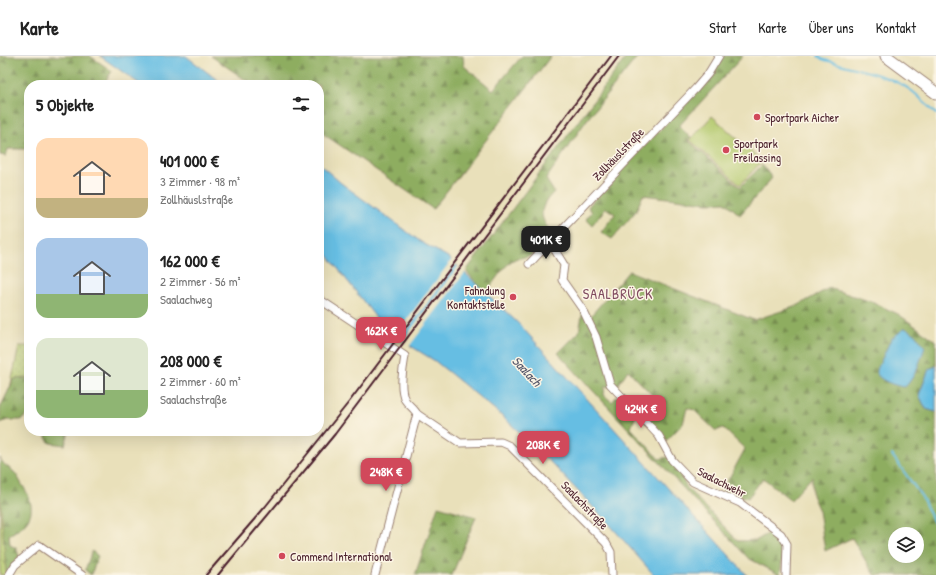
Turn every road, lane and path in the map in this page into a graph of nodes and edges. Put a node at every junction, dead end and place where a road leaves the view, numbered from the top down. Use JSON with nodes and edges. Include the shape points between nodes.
{"nodes":[{"id":1,"x":719,"y":56,"type":"edge"},
{"id":2,"x":886,"y":56,"type":"edge"},
{"id":3,"x":936,"y":93,"type":"edge"},
{"id":4,"x":550,"y":242,"type":"junction"},
{"id":5,"x":529,"y":264,"type":"dead end"},
{"id":6,"x":324,"y":302,"type":"edge"},
{"id":7,"x":417,"y":414,"type":"junction"},
{"id":8,"x":9,"y":575,"type":"edge"},
{"id":9,"x":82,"y":575,"type":"edge"},
{"id":10,"x":374,"y":575,"type":"edge"},
{"id":11,"x":612,"y":575,"type":"edge"},
{"id":12,"x":786,"y":575,"type":"edge"}],
"edges":[{"from":1,"to":4,"type":"street","name":"Zollhäuslstraße","via":[[696,88]]},
{"from":2,"to":3,"type":"main road"},
{"from":4,"to":5,"type":"street","name":"Zollhäuslstraße"},
{"from":4,"to":12,"type":"street","name":"Saalachwehr","via":[[564,265],[562,280],[596,337],[610,384],[649,424],[672,460],[692,482],[740,503],[781,534],[787,544]]},
{"from":6,"to":7,"type":"street","name":"Saalachstraße","via":[[405,356],[402,391],[406,401]]},
{"from":7,"to":10,"type":"street"},
{"from":7,"to":11,"type":"street","name":"Saalachstraße","via":[[460,443],[493,441],[510,446],[606,543],[611,552]]},
{"from":8,"to":9,"type":"street","via":[[15,565],[39,545]]}]}
